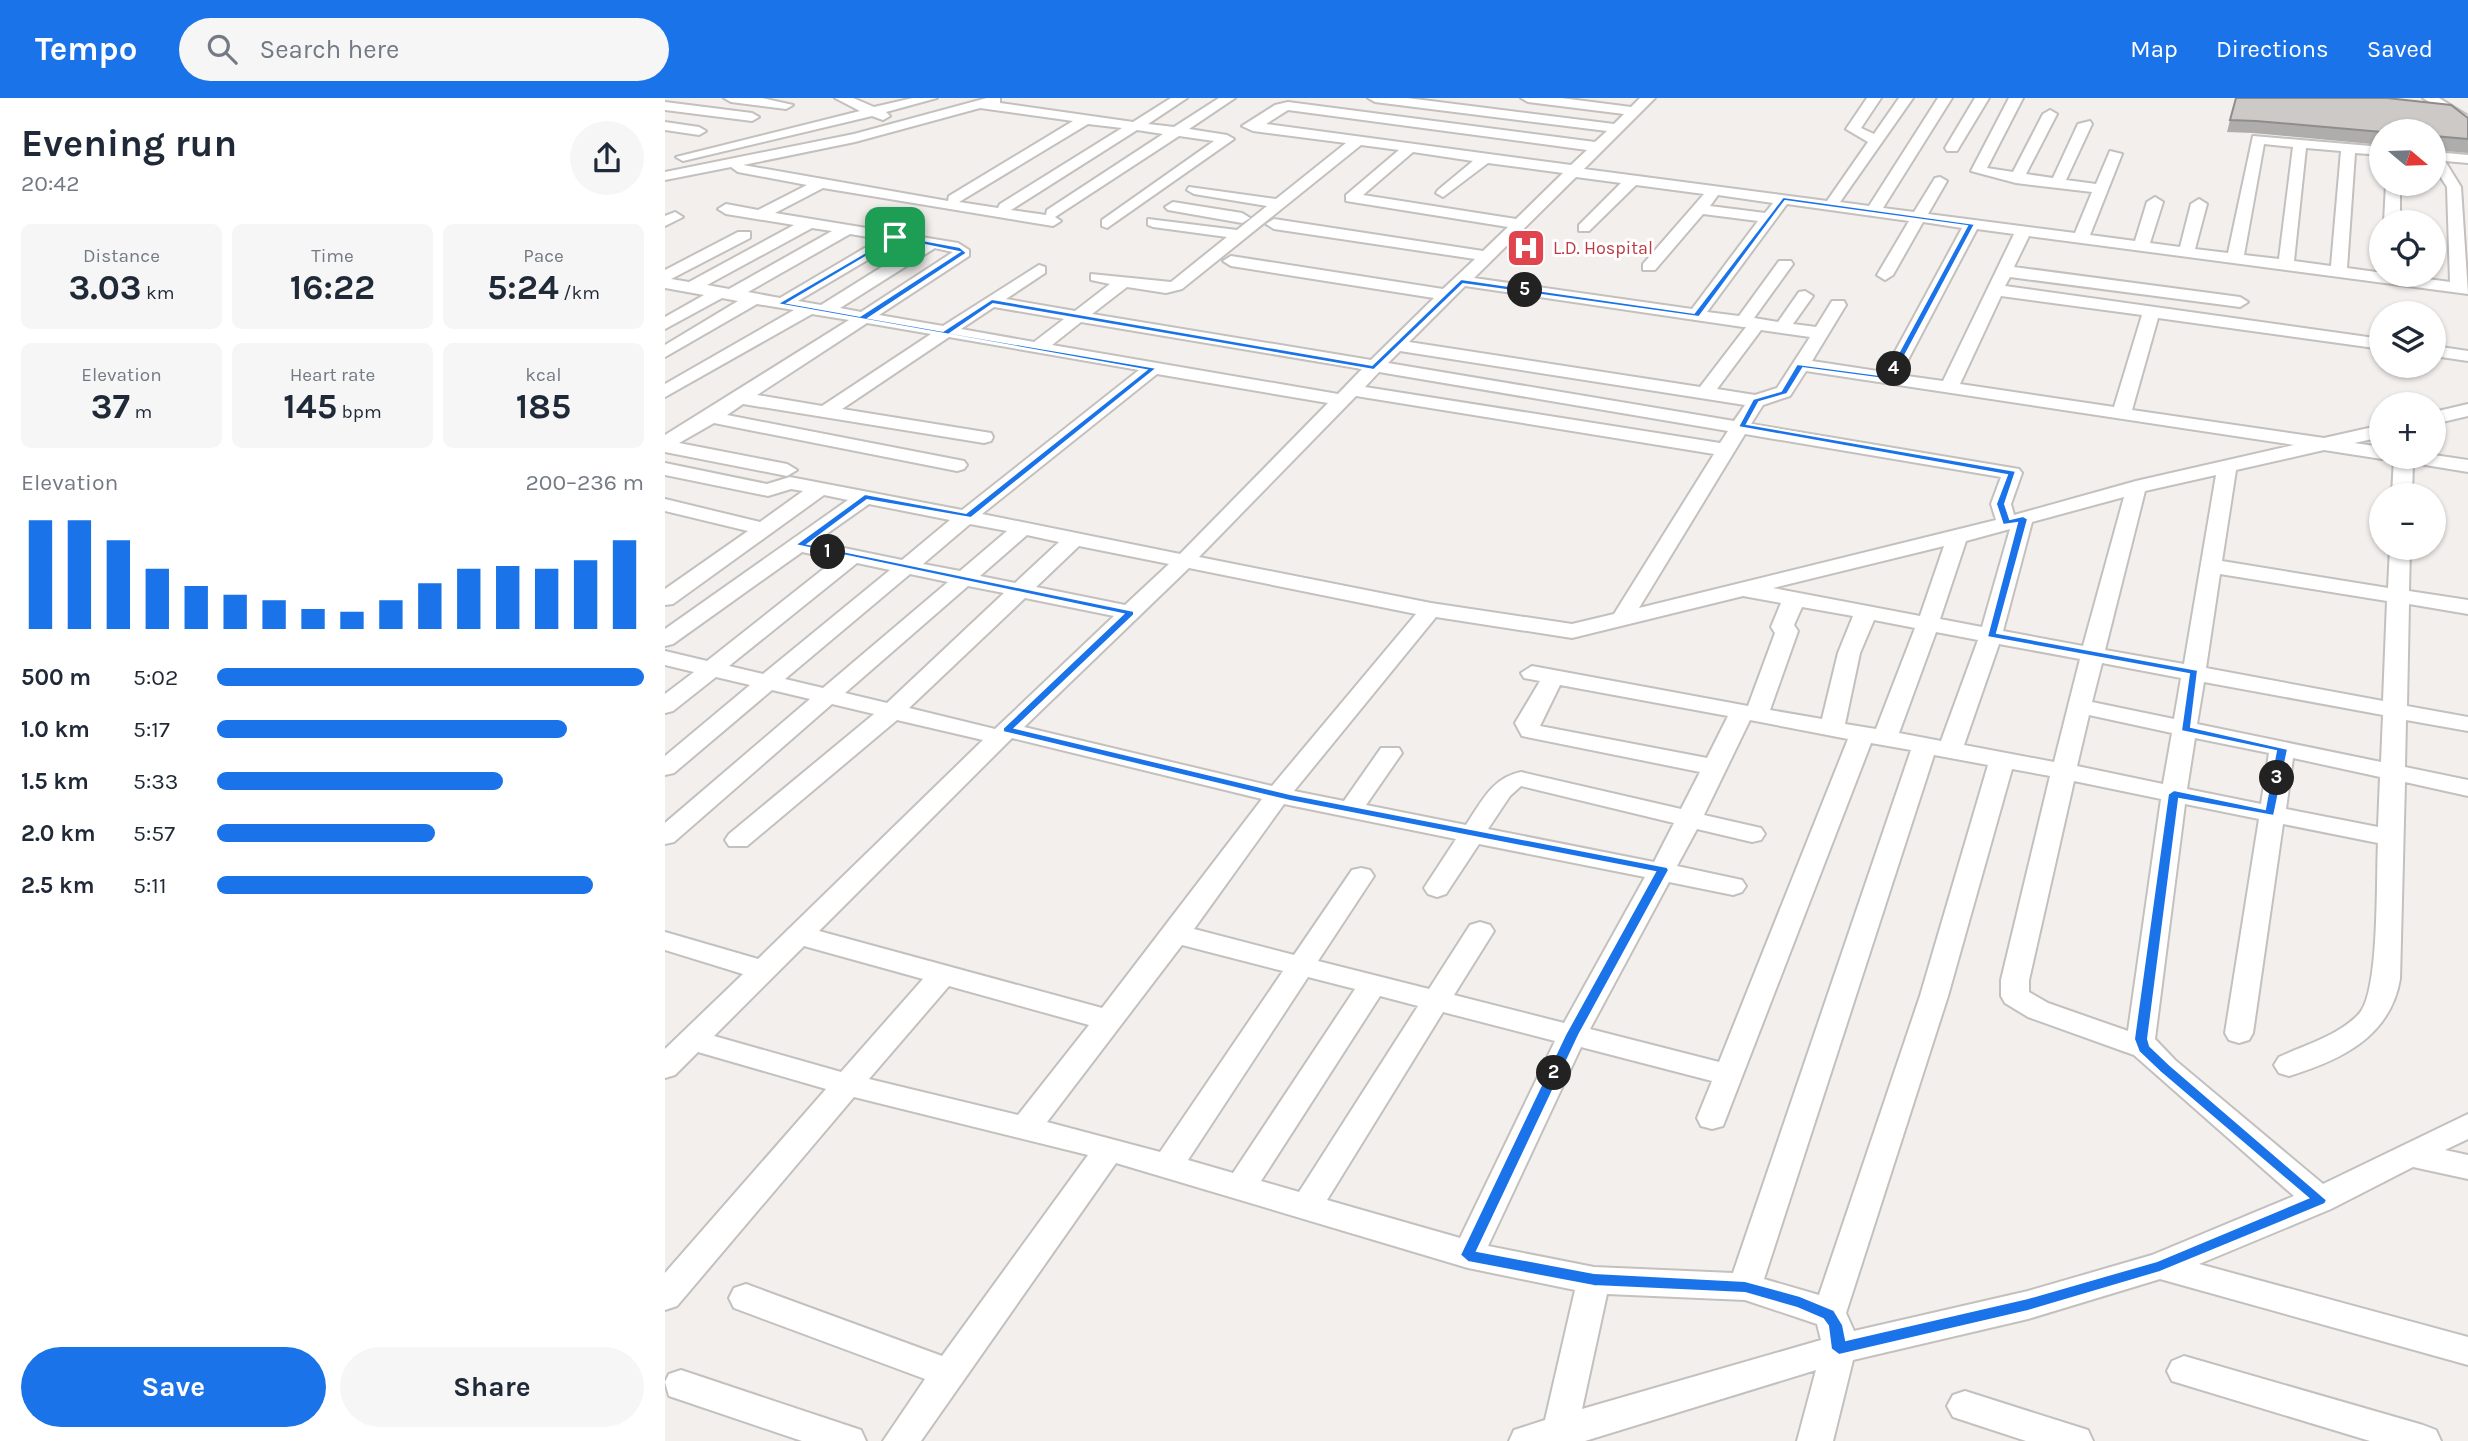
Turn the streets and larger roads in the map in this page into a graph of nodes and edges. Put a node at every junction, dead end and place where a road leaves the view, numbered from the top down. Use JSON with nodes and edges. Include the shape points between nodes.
{"nodes":[{"id":1,"x":731,"y":98,"type":"edge"},
{"id":2,"x":842,"y":98,"type":"edge"},
{"id":3,"x":882,"y":98,"type":"edge"},
{"id":4,"x":930,"y":98,"type":"edge"},
{"id":5,"x":1002,"y":98,"type":"edge"},
{"id":6,"x":1180,"y":98,"type":"edge"},
{"id":7,"x":1228,"y":98,"type":"edge"},
{"id":8,"x":1375,"y":98,"type":"edge"},
{"id":9,"x":1528,"y":98,"type":"edge"},
{"id":10,"x":1874,"y":98,"type":"edge"},
{"id":11,"x":1906,"y":98,"type":"edge"},
{"id":12,"x":1945,"y":98,"type":"edge"},
{"id":13,"x":1982,"y":98,"type":"edge"},
{"id":14,"x":2016,"y":98,"type":"edge"},
{"id":15,"x":2430,"y":98,"type":"edge"},
{"id":16,"x":860,"y":104,"type":"junction"},
{"id":17,"x":979,"y":104,"type":"junction"},
{"id":18,"x":1641,"y":104,"type":"edge"},
{"id":19,"x":786,"y":105,"type":"dead end"},
{"id":20,"x":665,"y":106,"type":"edge"},
{"id":21,"x":878,"y":113,"type":"junction"},
{"id":22,"x":2050,"y":114,"type":"dead end"},
{"id":23,"x":752,"y":117,"type":"dead end"},
{"id":24,"x":1086,"y":119,"type":"junction"},
{"id":25,"x":2468,"y":122,"type":"edge"},
{"id":26,"x":2085,"y":124,"type":"dead end"},
{"id":27,"x":1136,"y":125,"type":"junction"},
{"id":28,"x":665,"y":126,"type":"edge"},
{"id":29,"x":899,"y":126,"type":"junction"},
{"id":30,"x":1617,"y":128,"type":"junction"},
{"id":31,"x":699,"y":131,"type":"dead end"},
{"id":32,"x":1178,"y":131,"type":"junction"},
{"id":33,"x":1227,"y":139,"type":"junction"},
{"id":34,"x":1877,"y":140,"type":"junction"},
{"id":35,"x":1244,"y":141,"type":"dead end"},
{"id":36,"x":1358,"y":141,"type":"junction"},
{"id":37,"x":2301,"y":143,"type":"junction"},
{"id":38,"x":2349,"y":147,"type":"junction"},
{"id":39,"x":1410,"y":148,"type":"junction"},
{"id":40,"x":1952,"y":148,"type":"dead end"},
{"id":41,"x":2369,"y":149,"type":"edge"},
{"id":42,"x":1595,"y":150,"type":"junction"},
{"id":43,"x":2115,"y":154,"type":"dead end"},
{"id":44,"x":683,"y":157,"type":"junction"},
{"id":45,"x":2447,"y":157,"type":"edge"},
{"id":46,"x":1485,"y":158,"type":"junction"},
{"id":47,"x":2468,"y":159,"type":"edge"},
{"id":48,"x":727,"y":166,"type":"junction"},
{"id":49,"x":698,"y":171,"type":"junction"},
{"id":50,"x":1573,"y":171,"type":"junction"},
{"id":51,"x":665,"y":176,"type":"edge"},
{"id":52,"x":2447,"y":176,"type":"edge"},
{"id":53,"x":2016,"y":179,"type":"junction"},
{"id":54,"x":1632,"y":180,"type":"junction"},
{"id":55,"x":1940,"y":181,"type":"dead end"},
{"id":56,"x":821,"y":183,"type":"junction"},
{"id":57,"x":2057,"y":184,"type":"junction"},
{"id":58,"x":2101,"y":189,"type":"junction"},
{"id":59,"x":1194,"y":190,"type":"dead end"},
{"id":60,"x":1715,"y":190,"type":"junction"},
{"id":61,"x":1443,"y":193,"type":"dead end"},
{"id":62,"x":954,"y":199,"type":"dead end"},
{"id":63,"x":1783,"y":199,"type":"junction"},
{"id":64,"x":2155,"y":202,"type":"dead end"},
{"id":65,"x":1281,"y":204,"type":"junction"},
{"id":66,"x":2199,"y":204,"type":"dead end"},
{"id":67,"x":1831,"y":205,"type":"junction"},
{"id":68,"x":1005,"y":206,"type":"dead end"},
{"id":69,"x":726,"y":208,"type":"dead end"},
{"id":70,"x":1173,"y":208,"type":"dead end"},
{"id":71,"x":1343,"y":208,"type":"junction"},
{"id":72,"x":1699,"y":209,"type":"junction"},
{"id":73,"x":1874,"y":211,"type":"junction"},
{"id":74,"x":759,"y":215,"type":"junction"},
{"id":75,"x":1919,"y":217,"type":"junction"},
{"id":76,"x":1769,"y":218,"type":"junction"},
{"id":77,"x":811,"y":222,"type":"junction"},
{"id":78,"x":1153,"y":222,"type":"dead end"},
{"id":79,"x":1107,"y":223,"type":"dead end"},
{"id":80,"x":1267,"y":223,"type":"junction"},
{"id":81,"x":1520,"y":224,"type":"junction"},
{"id":82,"x":1972,"y":224,"type":"junction"},
{"id":83,"x":1584,"y":228,"type":"dead end"},
{"id":84,"x":849,"y":229,"type":"junction"},
{"id":85,"x":2024,"y":230,"type":"junction"},
{"id":86,"x":1319,"y":231,"type":"junction"},
{"id":87,"x":744,"y":235,"type":"dead end"},
{"id":88,"x":1242,"y":235,"type":"junction"},
{"id":89,"x":895,"y":237,"type":"junction"},
{"id":90,"x":2081,"y":238,"type":"junction"},
{"id":91,"x":932,"y":243,"type":"junction"},
{"id":92,"x":2140,"y":245,"type":"junction"},
{"id":93,"x":2186,"y":251,"type":"junction"},
{"id":94,"x":1487,"y":256,"type":"junction"},
{"id":95,"x":2235,"y":258,"type":"junction"},
{"id":96,"x":1231,"y":261,"type":"dead end"},
{"id":97,"x":1785,"y":264,"type":"dead end"},
{"id":98,"x":2286,"y":265,"type":"junction"},
{"id":99,"x":1649,"y":267,"type":"dead end"},
{"id":100,"x":1039,"y":270,"type":"dead end"},
{"id":101,"x":2005,"y":271,"type":"junction"},
{"id":102,"x":2339,"y":272,"type":"junction"},
{"id":103,"x":1885,"y":275,"type":"dead end"},
{"id":104,"x":2369,"y":275,"type":"edge"},
{"id":105,"x":665,"y":276,"type":"edge"},
{"id":106,"x":1185,"y":278,"type":"junction"},
{"id":107,"x":1123,"y":281,"type":"junction"},
{"id":108,"x":665,"y":283,"type":"edge"},
{"id":109,"x":687,"y":287,"type":"junction"},
{"id":110,"x":1454,"y":288,"type":"junction"},
{"id":111,"x":2463,"y":288,"type":"edge"},
{"id":112,"x":1996,"y":290,"type":"junction"},
{"id":113,"x":725,"y":294,"type":"junction"},
{"id":114,"x":665,"y":296,"type":"edge"},
{"id":115,"x":1805,"y":296,"type":"dead end"},
{"id":116,"x":753,"y":299,"type":"junction"},
{"id":117,"x":992,"y":302,"type":"junction"},
{"id":118,"x":2241,"y":302,"type":"dead end"},
{"id":119,"x":781,"y":304,"type":"junction"},
{"id":120,"x":1838,"y":305,"type":"dead end"},
{"id":121,"x":815,"y":310,"type":"junction"},
{"id":122,"x":2151,"y":313,"type":"junction"},
{"id":123,"x":1696,"y":316,"type":"junction"},
{"id":124,"x":1077,"y":318,"type":"junction"},
{"id":125,"x":862,"y":319,"type":"junction"},
{"id":126,"x":1750,"y":323,"type":"junction"},
{"id":127,"x":665,"y":324,"type":"edge"},
{"id":128,"x":1782,"y":328,"type":"junction"},
{"id":129,"x":1819,"y":333,"type":"junction"},
{"id":130,"x":944,"y":334,"type":"junction"},
{"id":131,"x":2369,"y":342,"type":"edge"},
{"id":132,"x":1396,"y":345,"type":"junction"},
{"id":133,"x":1036,"y":349,"type":"junction"},
{"id":134,"x":665,"y":352,"type":"edge"},
{"id":135,"x":2446,"y":353,"type":"edge"},
{"id":136,"x":2468,"y":356,"type":"edge"},
{"id":137,"x":1800,"y":366,"type":"junction"},
{"id":138,"x":1374,"y":367,"type":"junction"},
{"id":139,"x":1153,"y":368,"type":"junction"},
{"id":140,"x":1889,"y":379,"type":"junction"},
{"id":141,"x":1949,"y":387,"type":"junction"},
{"id":142,"x":665,"y":392,"type":"edge"},
{"id":143,"x":1705,"y":393,"type":"junction"},
{"id":144,"x":1346,"y":395,"type":"junction"},
{"id":145,"x":740,"y":398,"type":"junction"},
{"id":146,"x":1756,"y":401,"type":"junction"},
{"id":147,"x":2468,"y":410,"type":"edge"},
{"id":148,"x":825,"y":411,"type":"junction"},
{"id":149,"x":2121,"y":414,"type":"junction"},
{"id":150,"x":2446,"y":415,"type":"edge"},
{"id":151,"x":711,"y":417,"type":"junction"},
{"id":152,"x":1741,"y":426,"type":"junction"},
{"id":153,"x":2369,"y":434,"type":"edge"},
{"id":154,"x":984,"y":437,"type":"dead end"},
{"id":155,"x":665,"y":444,"type":"edge"},
{"id":156,"x":2320,"y":446,"type":"junction"},
{"id":157,"x":1726,"y":450,"type":"junction"},
{"id":158,"x":2369,"y":452,"type":"edge"},
{"id":159,"x":2446,"y":463,"type":"edge"},
{"id":160,"x":957,"y":465,"type":"dead end"},
{"id":161,"x":2227,"y":466,"type":"junction"},
{"id":162,"x":2468,"y":466,"type":"edge"},
{"id":163,"x":665,"y":469,"type":"edge"},
{"id":164,"x":787,"y":470,"type":"dead end"},
{"id":165,"x":2136,"y":487,"type":"junction"},
{"id":166,"x":820,"y":488,"type":"junction"},
{"id":167,"x":865,"y":497,"type":"junction"},
{"id":168,"x":665,"y":505,"type":"edge"},
{"id":169,"x":968,"y":516,"type":"junction"},
{"id":170,"x":2015,"y":521,"type":"junction"},
{"id":171,"x":1024,"y":527,"type":"junction"},
{"id":172,"x":764,"y":529,"type":"junction"},
{"id":173,"x":1076,"y":537,"type":"junction"},
{"id":174,"x":1957,"y":537,"type":"junction"},
{"id":175,"x":800,"y":545,"type":"junction"},
{"id":176,"x":851,"y":557,"type":"junction"},
{"id":177,"x":1185,"y":560,"type":"junction"},
{"id":178,"x":2400,"y":560,"type":"edge"},
{"id":179,"x":2211,"y":566,"type":"junction"},
{"id":180,"x":905,"y":569,"type":"junction"},
{"id":181,"x":964,"y":581,"type":"junction"},
{"id":182,"x":1736,"y":589,"type":"junction"},
{"id":183,"x":1017,"y":591,"type":"junction"},
{"id":184,"x":2399,"y":596,"type":"junction"},
{"id":185,"x":665,"y":599,"type":"edge"},
{"id":186,"x":1794,"y":599,"type":"junction"},
{"id":187,"x":2468,"y":607,"type":"edge"},
{"id":188,"x":1431,"y":610,"type":"junction"},
{"id":189,"x":1866,"y":612,"type":"junction"},
{"id":190,"x":1131,"y":613,"type":"junction"},
{"id":191,"x":1623,"y":617,"type":"junction"},
{"id":192,"x":1928,"y":624,"type":"junction"},
{"id":193,"x":1991,"y":635,"type":"junction"},
{"id":194,"x":665,"y":639,"type":"edge"},
{"id":195,"x":2092,"y":654,"type":"junction"},
{"id":196,"x":665,"y":658,"type":"edge"},
{"id":197,"x":715,"y":668,"type":"junction"},
{"id":198,"x":2195,"y":672,"type":"junction"},
{"id":199,"x":772,"y":681,"type":"junction"},
{"id":200,"x":830,"y":695,"type":"junction"},
{"id":201,"x":665,"y":706,"type":"edge"},
{"id":202,"x":2079,"y":706,"type":"junction"},
{"id":203,"x":894,"y":710,"type":"junction"},
{"id":204,"x":2396,"y":710,"type":"junction"},
{"id":205,"x":1749,"y":713,"type":"junction"},
{"id":206,"x":2468,"y":724,"type":"edge"},
{"id":207,"x":1832,"y":729,"type":"junction"},
{"id":208,"x":2185,"y":729,"type":"junction"},
{"id":209,"x":1003,"y":734,"type":"junction"},
{"id":210,"x":1874,"y":736,"type":"junction"},
{"id":211,"x":1938,"y":748,"type":"junction"},
{"id":212,"x":2282,"y":749,"type":"junction"},
{"id":213,"x":1390,"y":753,"type":"dead end"},
{"id":214,"x":2002,"y":760,"type":"junction"},
{"id":215,"x":1713,"y":767,"type":"junction"},
{"id":216,"x":665,"y":768,"type":"edge"},
{"id":217,"x":2063,"y":771,"type":"junction"},
{"id":218,"x":2393,"y":772,"type":"junction"},
{"id":219,"x":2468,"y":788,"type":"edge"},
{"id":220,"x":2174,"y":794,"type":"junction"},
{"id":221,"x":1279,"y":795,"type":"junction"},
{"id":222,"x":1350,"y":810,"type":"junction"},
{"id":223,"x":2270,"y":814,"type":"junction"},
{"id":224,"x":1690,"y":817,"type":"junction"},
{"id":225,"x":1472,"y":834,"type":"junction"},
{"id":226,"x":1752,"y":834,"type":"dead end"},
{"id":227,"x":665,"y":836,"type":"edge"},
{"id":228,"x":2391,"y":838,"type":"junction"},
{"id":229,"x":738,"y":840,"type":"dead end"},
{"id":230,"x":1663,"y":870,"type":"junction"},
{"id":231,"x":1361,"y":876,"type":"dead end"},
{"id":232,"x":1733,"y":886,"type":"dead end"},
{"id":233,"x":1437,"y":888,"type":"dead end"},
{"id":234,"x":1480,"y":931,"type":"dead end"},
{"id":235,"x":1176,"y":934,"type":"junction"},
{"id":236,"x":799,"y":935,"type":"junction"},
{"id":237,"x":670,"y":949,"type":"edge"},
{"id":238,"x":1303,"y":968,"type":"junction"},
{"id":239,"x":763,"y":970,"type":"junction"},
{"id":240,"x":943,"y":974,"type":"junction"},
{"id":241,"x":1372,"y":985,"type":"junction"},
{"id":242,"x":1437,"y":1001,"type":"junction"},
{"id":243,"x":1108,"y":1020,"type":"junction"},
{"id":244,"x":2239,"y":1033,"type":"dead end"},
{"id":245,"x":1572,"y":1035,"type":"junction"},
{"id":246,"x":692,"y":1040,"type":"junction"},
{"id":247,"x":2144,"y":1048,"type":"junction"},
{"id":248,"x":2289,"y":1065,"type":"dead end"},
{"id":249,"x":665,"y":1067,"type":"edge"},
{"id":250,"x":1729,"y":1075,"type":"junction"},
{"id":251,"x":850,"y":1085,"type":"junction"},
{"id":252,"x":1712,"y":1118,"type":"dead end"},
{"id":253,"x":2468,"y":1125,"type":"edge"},
{"id":254,"x":1025,"y":1128,"type":"junction"},
{"id":255,"x":1109,"y":1149,"type":"junction"},
{"id":256,"x":2413,"y":1155,"type":"junction"},
{"id":257,"x":1167,"y":1166,"type":"junction"},
{"id":258,"x":2468,"y":1167,"type":"edge"},
{"id":259,"x":1240,"y":1188,"type":"junction"},
{"id":260,"x":2320,"y":1200,"type":"junction"},
{"id":261,"x":1306,"y":1208,"type":"junction"},
{"id":262,"x":1468,"y":1255,"type":"junction"},
{"id":263,"x":2160,"y":1266,"type":"junction"},
{"id":264,"x":1594,"y":1280,"type":"junction"},
{"id":265,"x":1745,"y":1287,"type":"junction"},
{"id":266,"x":665,"y":1296,"type":"edge"},
{"id":267,"x":746,"y":1298,"type":"dead end"},
{"id":268,"x":1829,"y":1314,"type":"junction"},
{"id":269,"x":1839,"y":1349,"type":"junction"},
{"id":270,"x":2468,"y":1351,"type":"edge"},
{"id":271,"x":2184,"y":1371,"type":"dead end"},
{"id":272,"x":949,"y":1373,"type":"junction"},
{"id":273,"x":681,"y":1385,"type":"dead end"},
{"id":274,"x":1965,"y":1406,"type":"dead end"},
{"id":275,"x":1566,"y":1436,"type":"edge"},
{"id":276,"x":848,"y":1441,"type":"edge"},
{"id":277,"x":901,"y":1441,"type":"edge"},
{"id":278,"x":1527,"y":1441,"type":"edge"},
{"id":279,"x":1815,"y":1441,"type":"edge"},
{"id":280,"x":2075,"y":1441,"type":"edge"},
{"id":281,"x":2423,"y":1441,"type":"edge"}],
"edges":[{"from":1,"to":19,"type":"street"},
{"from":2,"to":16,"type":"street"},
{"from":3,"to":16,"type":"street"},
{"from":4,"to":21,"type":"street"},
{"from":5,"to":17,"type":"street"},
{"from":6,"to":27,"type":"street"},
{"from":7,"to":32,"type":"street"},
{"from":8,"to":30,"type":"street"},
{"from":9,"to":18,"type":"street"},
{"from":10,"to":34,"type":"street","via":[[1853,129]]},
{"from":11,"to":34,"type":"street"},
{"from":12,"to":73,"type":"street"},
{"from":13,"to":40,"type":"street"},
{"from":14,"to":53,"type":"street","via":[[1978,169]]},
{"from":15,"to":25,"type":"street"},
{"from":16,"to":21,"type":"street"},
{"from":16,"to":44,"type":"street","via":[[671,149]]},
{"from":17,"to":24,"type":"street"},
{"from":17,"to":29,"type":"street"},
{"from":18,"to":30,"type":"street"},
{"from":20,"to":23,"type":"street"},
{"from":21,"to":29,"type":"street"},
{"from":21,"to":44,"type":"street"},
{"from":22,"to":53,"type":"street"},
{"from":24,"to":27,"type":"street"},
{"from":24,"to":62,"type":"street"},
{"from":26,"to":57,"type":"street"},
{"from":27,"to":32,"type":"street"},
{"from":27,"to":68,"type":"street"},
{"from":28,"to":31,"type":"street"},
{"from":29,"to":48,"type":"street"},
{"from":30,"to":42,"type":"street"},
{"from":32,"to":33,"type":"street"},
{"from":32,"to":56,"type":"street","via":[[1052,217]]},
{"from":33,"to":35,"type":"street"},
{"from":33,"to":79,"type":"street"},
{"from":34,"to":67,"type":"street"},
{"from":36,"to":39,"type":"street"},
{"from":36,"to":42,"type":"street","via":[[1251,127],[1276,111]]},
{"from":36,"to":65,"type":"street"},
{"from":37,"to":38,"type":"street"},
{"from":37,"to":95,"type":"street","via":[[2256,141]]},
{"from":37,"to":98,"type":"street"},
{"from":38,"to":41,"type":"street"},
{"from":38,"to":102,"type":"street"},
{"from":39,"to":46,"type":"street"},
{"from":39,"to":71,"type":"street","via":[[1353,194]]},
{"from":42,"to":50,"type":"street"},
{"from":43,"to":58,"type":"street"},
{"from":44,"to":49,"type":"street"},
{"from":45,"to":47,"type":"street"},
{"from":46,"to":50,"type":"street"},
{"from":46,"to":61,"type":"street"},
{"from":48,"to":49,"type":"street"},
{"from":48,"to":56,"type":"street"},
{"from":49,"to":51,"type":"street"},
{"from":50,"to":54,"type":"street"},
{"from":50,"to":81,"type":"street"},
{"from":52,"to":111,"type":"street","via":[[2454,187]]},
{"from":53,"to":57,"type":"street"},
{"from":54,"to":60,"type":"street"},
{"from":54,"to":83,"type":"street"},
{"from":55,"to":75,"type":"street"},
{"from":56,"to":74,"type":"street"},
{"from":57,"to":58,"type":"street"},
{"from":58,"to":90,"type":"street"},
{"from":59,"to":65,"type":"street"},
{"from":60,"to":63,"type":"street"},
{"from":60,"to":72,"type":"street"},
{"from":63,"to":67,"type":"street"},
{"from":63,"to":76,"type":"street"},
{"from":64,"to":92,"type":"street"},
{"from":65,"to":80,"type":"street"},
{"from":66,"to":93,"type":"street"},
{"from":67,"to":73,"type":"street"},
{"from":69,"to":74,"type":"street"},
{"from":70,"to":80,"type":"street"},
{"from":71,"to":81,"type":"street"},
{"from":71,"to":86,"type":"street","via":[[1318,227]]},
{"from":72,"to":76,"type":"street"},
{"from":72,"to":99,"type":"street"},
{"from":73,"to":75,"type":"street"},
{"from":74,"to":77,"type":"street"},
{"from":75,"to":82,"type":"street"},
{"from":75,"to":103,"type":"street"},
{"from":76,"to":123,"type":"street"},
{"from":77,"to":84,"type":"street"},
{"from":77,"to":109,"type":"street"},
{"from":78,"to":88,"type":"street"},
{"from":80,"to":86,"type":"street"},
{"from":80,"to":88,"type":"street"},
{"from":81,"to":94,"type":"street"},
{"from":82,"to":85,"type":"street"},
{"from":82,"to":140,"type":"street"},
{"from":84,"to":89,"type":"street"},
{"from":84,"to":113,"type":"street"},
{"from":85,"to":90,"type":"street"},
{"from":85,"to":101,"type":"street"},
{"from":86,"to":94,"type":"street"},
{"from":87,"to":105,"type":"street"},
{"from":88,"to":106,"type":"street"},
{"from":89,"to":91,"type":"street"},
{"from":89,"to":119,"type":"street"},
{"from":90,"to":92,"type":"street"},
{"from":91,"to":121,"type":"street"},
{"from":91,"to":125,"type":"street","via":[[963,253]]},
{"from":92,"to":93,"type":"street"},
{"from":93,"to":95,"type":"street"},
{"from":94,"to":110,"type":"street"},
{"from":95,"to":98,"type":"street"},
{"from":96,"to":110,"type":"street"},
{"from":97,"to":126,"type":"street"},
{"from":98,"to":102,"type":"street"},
{"from":100,"to":117,"type":"street"},
{"from":101,"to":112,"type":"street"},
{"from":101,"to":118,"type":"street"},
{"from":102,"to":104,"type":"street"},
{"from":106,"to":107,"type":"street","via":[[1169,288]]},
{"from":106,"to":107,"type":"street","via":[[1093,270]]},
{"from":107,"to":124,"type":"street"},
{"from":108,"to":109,"type":"street"},
{"from":109,"to":113,"type":"street"},
{"from":109,"to":114,"type":"street"},
{"from":110,"to":123,"type":"street"},
{"from":110,"to":132,"type":"street"},
{"from":112,"to":122,"type":"street"},
{"from":112,"to":141,"type":"street"},
{"from":113,"to":116,"type":"street"},
{"from":113,"to":127,"type":"street"},
{"from":115,"to":128,"type":"street"},
{"from":116,"to":119,"type":"street"},
{"from":116,"to":134,"type":"street"},
{"from":117,"to":124,"type":"street"},
{"from":117,"to":130,"type":"street"},
{"from":119,"to":121,"type":"street"},
{"from":120,"to":129,"type":"street"},
{"from":121,"to":125,"type":"street"},
{"from":121,"to":142,"type":"street"},
{"from":122,"to":131,"type":"street"},
{"from":122,"to":149,"type":"street"},
{"from":123,"to":126,"type":"street"},
{"from":124,"to":133,"type":"street"},
{"from":124,"to":138,"type":"street"},
{"from":125,"to":130,"type":"street"},
{"from":125,"to":145,"type":"street"},
{"from":126,"to":128,"type":"street"},
{"from":126,"to":143,"type":"street"},
{"from":128,"to":129,"type":"street"},
{"from":129,"to":137,"type":"street"},
{"from":130,"to":133,"type":"street"},
{"from":130,"to":148,"type":"street"},
{"from":132,"to":138,"type":"street"},
{"from":132,"to":143,"type":"street"},
{"from":133,"to":139,"type":"street"},
{"from":135,"to":136,"type":"street"},
{"from":137,"to":140,"type":"street"},
{"from":137,"to":146,"type":"street","via":[[1784,392]]},
{"from":138,"to":144,"type":"street"},
{"from":138,"to":152,"type":"street"},
{"from":139,"to":144,"type":"street"},
{"from":139,"to":169,"type":"street"},
{"from":140,"to":141,"type":"street"},
{"from":141,"to":149,"type":"street"},
{"from":143,"to":146,"type":"street"},
{"from":144,"to":157,"type":"street"},
{"from":144,"to":177,"type":"street"},
{"from":145,"to":148,"type":"street"},
{"from":145,"to":151,"type":"street"},
{"from":146,"to":152,"type":"street"},
{"from":147,"to":150,"type":"street"},
{"from":148,"to":154,"type":"street"},
{"from":149,"to":156,"type":"street"},
{"from":151,"to":155,"type":"street"},
{"from":151,"to":160,"type":"street"},
{"from":152,"to":157,"type":"street"},
{"from":152,"to":170,"type":"street","via":[[2012,473],[2001,504]]},
{"from":153,"to":156,"type":"street"},
{"from":155,"to":164,"type":"street"},
{"from":156,"to":158,"type":"street"},
{"from":156,"to":161,"type":"street"},
{"from":157,"to":191,"type":"street"},
{"from":159,"to":162,"type":"street"},
{"from":161,"to":165,"type":"street"},
{"from":161,"to":179,"type":"street"},
{"from":163,"to":166,"type":"street","via":[[768,490],[790,483]]},
{"from":165,"to":170,"type":"street"},
{"from":165,"to":195,"type":"street"},
{"from":166,"to":167,"type":"street"},
{"from":166,"to":172,"type":"street"},
{"from":167,"to":169,"type":"street"},
{"from":167,"to":175,"type":"street"},
{"from":168,"to":172,"type":"street"},
{"from":169,"to":171,"type":"street"},
{"from":169,"to":180,"type":"street"},
{"from":170,"to":174,"type":"street"},
{"from":170,"to":193,"type":"street"},
{"from":171,"to":173,"type":"street"},
{"from":171,"to":181,"type":"street"},
{"from":172,"to":185,"type":"street"},
{"from":173,"to":177,"type":"street"},
{"from":173,"to":183,"type":"street"},
{"from":174,"to":182,"type":"street"},
{"from":174,"to":192,"type":"street"},
{"from":175,"to":176,"type":"street"},
{"from":175,"to":194,"type":"street"},
{"from":176,"to":180,"type":"street"},
{"from":176,"to":197,"type":"street"},
{"from":177,"to":188,"type":"street"},
{"from":177,"to":190,"type":"street"},
{"from":178,"to":184,"type":"street"},
{"from":179,"to":184,"type":"street"},
{"from":179,"to":198,"type":"street"},
{"from":180,"to":181,"type":"street"},
{"from":180,"to":199,"type":"street"},
{"from":181,"to":183,"type":"street"},
{"from":181,"to":200,"type":"street"},
{"from":182,"to":186,"type":"street"},
{"from":182,"to":191,"type":"street"},
{"from":183,"to":190,"type":"street"},
{"from":183,"to":203,"type":"street"},
{"from":184,"to":187,"type":"street"},
{"from":184,"to":204,"type":"street"},
{"from":186,"to":189,"type":"street"},
{"from":186,"to":205,"type":"street","via":[[1782,627],[1787,631]]},
{"from":188,"to":191,"type":"street","via":[[1559,631]]},
{"from":188,"to":221,"type":"street"},
{"from":189,"to":192,"type":"street"},
{"from":189,"to":207,"type":"street","via":[[1849,653]]},
{"from":190,"to":209,"type":"street"},
{"from":192,"to":193,"type":"street"},
{"from":192,"to":210,"type":"street"},
{"from":193,"to":195,"type":"street"},
{"from":193,"to":211,"type":"street"},
{"from":195,"to":198,"type":"street"},
{"from":195,"to":202,"type":"street"},
{"from":196,"to":197,"type":"street"},
{"from":197,"to":199,"type":"street"},
{"from":197,"to":201,"type":"street"},
{"from":198,"to":204,"type":"street"},
{"from":198,"to":208,"type":"street"},
{"from":199,"to":200,"type":"street"},
{"from":199,"to":216,"type":"street"},
{"from":200,"to":203,"type":"street"},
{"from":200,"to":227,"type":"street"},
{"from":202,"to":208,"type":"street"},
{"from":202,"to":217,"type":"street"},
{"from":203,"to":209,"type":"street"},
{"from":203,"to":229,"type":"street"},
{"from":204,"to":206,"type":"street"},
{"from":204,"to":218,"type":"street"},
{"from":205,"to":207,"type":"street"},
{"from":205,"to":215,"type":"street"},
{"from":205,"to":215,"type":"street","via":[[1542,675],[1527,723],[1530,731]]},
{"from":207,"to":210,"type":"street"},
{"from":208,"to":212,"type":"street"},
{"from":208,"to":220,"type":"street"},
{"from":209,"to":221,"type":"street"},
{"from":209,"to":236,"type":"street"},
{"from":210,"to":211,"type":"street"},
{"from":210,"to":250,"type":"street"},
{"from":211,"to":214,"type":"street"},
{"from":211,"to":265,"type":"street"},
{"from":212,"to":218,"type":"street"},
{"from":212,"to":223,"type":"street"},
{"from":213,"to":222,"type":"street"},
{"from":214,"to":217,"type":"street"},
{"from":214,"to":268,"type":"street","via":[[1934,996]]},
{"from":215,"to":224,"type":"street"},
{"from":217,"to":220,"type":"street"},
{"from":217,"to":247,"type":"street","via":[[2015,996],[2038,1010]]},
{"from":218,"to":219,"type":"street"},
{"from":218,"to":228,"type":"street"},
{"from":220,"to":223,"type":"street"},
{"from":220,"to":247,"type":"street","via":[[2141,1031]]},
{"from":221,"to":222,"type":"street"},
{"from":221,"to":235,"type":"street"},
{"from":222,"to":225,"type":"street"},
{"from":223,"to":228,"type":"street"},
{"from":223,"to":244,"type":"street"},
{"from":224,"to":225,"type":"street","via":[[1521,779],[1501,791]]},
{"from":224,"to":226,"type":"street"},
{"from":224,"to":230,"type":"street"},
{"from":225,"to":230,"type":"street"},
{"from":225,"to":233,"type":"street"},
{"from":228,"to":248,"type":"street","via":[[2386,979],[2381,1001],[2375,1014],[2356,1031]]},
{"from":230,"to":232,"type":"street"},
{"from":230,"to":245,"type":"street"},
{"from":231,"to":238,"type":"street"},
{"from":234,"to":242,"type":"street"},
{"from":235,"to":238,"type":"street"},
{"from":235,"to":243,"type":"street"},
{"from":236,"to":239,"type":"street"},
{"from":236,"to":240,"type":"street"},
{"from":237,"to":239,"type":"street"},
{"from":238,"to":241,"type":"street"},
{"from":238,"to":257,"type":"street"},
{"from":239,"to":246,"type":"street"},
{"from":240,"to":243,"type":"street"},
{"from":240,"to":251,"type":"street"},
{"from":241,"to":242,"type":"street"},
{"from":241,"to":259,"type":"street"},
{"from":242,"to":245,"type":"street"},
{"from":242,"to":261,"type":"street"},
{"from":243,"to":254,"type":"street"},
{"from":245,"to":250,"type":"street"},
{"from":245,"to":262,"type":"street"},
{"from":246,"to":249,"type":"street"},
{"from":246,"to":251,"type":"street"},
{"from":247,"to":260,"type":"street"},
{"from":250,"to":252,"type":"street"},
{"from":251,"to":254,"type":"street"},
{"from":251,"to":266,"type":"street"},
{"from":253,"to":256,"type":"street"},
{"from":254,"to":255,"type":"street"},
{"from":255,"to":257,"type":"street"},
{"from":255,"to":272,"type":"street"},
{"from":256,"to":258,"type":"street"},
{"from":256,"to":260,"type":"street"},
{"from":257,"to":259,"type":"street"},
{"from":259,"to":261,"type":"street"},
{"from":260,"to":263,"type":"street"},
{"from":261,"to":262,"type":"street"},
{"from":262,"to":264,"type":"street"},
{"from":263,"to":269,"type":"street","via":[[2028,1305]]},
{"from":263,"to":270,"type":"street"},
{"from":264,"to":265,"type":"street"},
{"from":264,"to":275,"type":"street"},
{"from":265,"to":268,"type":"street"},
{"from":267,"to":272,"type":"street"},
{"from":268,"to":269,"type":"street","via":[[1836,1325]]},
{"from":269,"to":275,"type":"street"},
{"from":269,"to":279,"type":"street"},
{"from":271,"to":281,"type":"street"},
{"from":272,"to":277,"type":"street"},
{"from":273,"to":276,"type":"street"},
{"from":274,"to":280,"type":"street"},
{"from":275,"to":278,"type":"street"}]}
